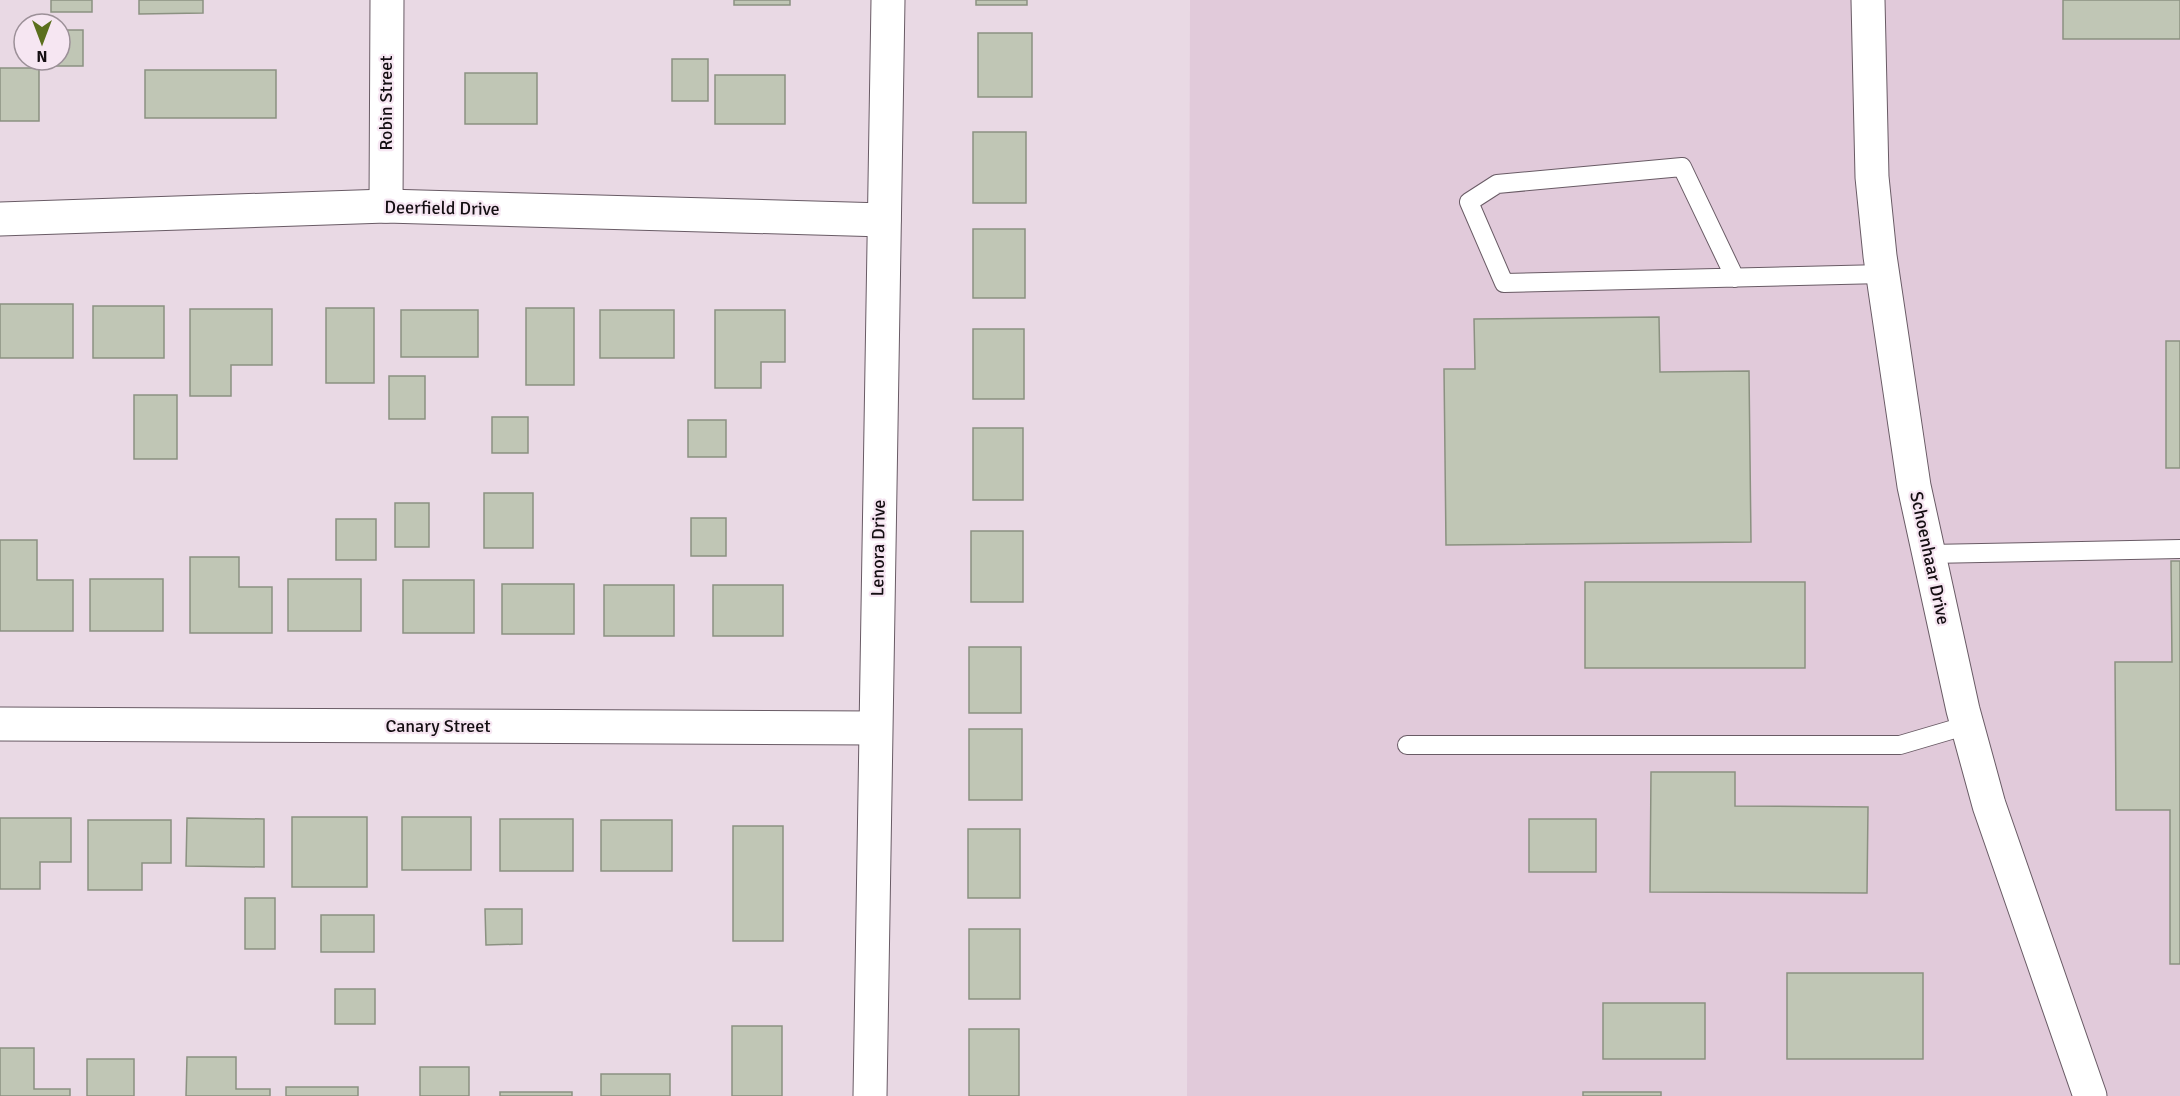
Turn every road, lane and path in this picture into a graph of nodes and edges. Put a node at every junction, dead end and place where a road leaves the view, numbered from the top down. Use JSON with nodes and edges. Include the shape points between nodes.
{"nodes":[{"id":1,"x":387,"y":0,"type":"edge"},
{"id":2,"x":888,"y":0,"type":"edge"},
{"id":3,"x":1868,"y":0,"type":"edge"},
{"id":4,"x":386,"y":206,"type":"junction"},
{"id":5,"x":0,"y":219,"type":"edge"},
{"id":6,"x":884,"y":220,"type":"junction"},
{"id":7,"x":1883,"y":274,"type":"junction"},
{"id":8,"x":1736,"y":278,"type":"junction"},
{"id":9,"x":2180,"y":549,"type":"edge"},
{"id":10,"x":1929,"y":554,"type":"junction"},
{"id":11,"x":0,"y":723,"type":"edge"},
{"id":12,"x":1968,"y":725,"type":"junction"},
{"id":13,"x":875,"y":728,"type":"junction"},
{"id":14,"x":1407,"y":745,"type":"dead end"},
{"id":15,"x":870,"y":1096,"type":"edge"},
{"id":16,"x":2090,"y":1096,"type":"edge"}],
"edges":[{"from":1,"to":4,"type":"street","name":"Robin Street"},
{"from":2,"to":6,"type":"street","name":"Lenora Drive"},
{"from":3,"to":7,"type":"street","name":"Schoenhaar Drive","via":[[1872,177]]},
{"from":4,"to":5,"type":"street","name":"Deerfield Drive"},
{"from":4,"to":6,"type":"street","name":"Deerfield Drive"},
{"from":6,"to":13,"type":"street","name":"Lenora Drive"},
{"from":7,"to":8,"type":"lane"},
{"from":7,"to":10,"type":"street","name":"Schoenhaar Drive","via":[[1914,486]]},
{"from":8,"to":8,"type":"lane","via":[[1504,283],[1469,202],[1497,184],[1682,167]]},
{"from":9,"to":10,"type":"lane"},
{"from":10,"to":12,"type":"street","name":"Schoenhaar Drive"},
{"from":11,"to":13,"type":"street","name":"Canary Street"},
{"from":12,"to":14,"type":"lane","via":[[1900,745]]},
{"from":12,"to":16,"type":"street","name":"Schoenhaar Drive","via":[[1989,806]]},
{"from":13,"to":15,"type":"street","name":"Lenora Drive"}]}
